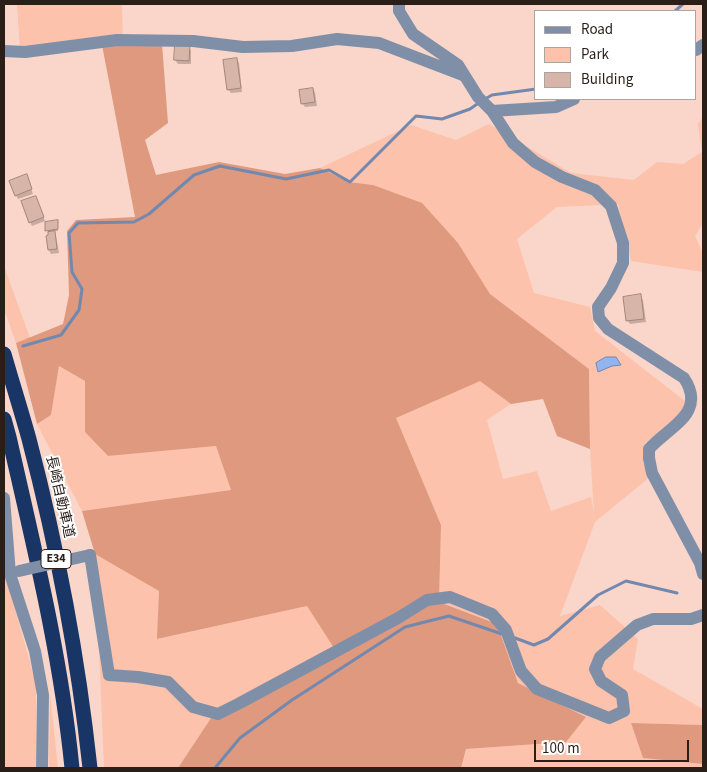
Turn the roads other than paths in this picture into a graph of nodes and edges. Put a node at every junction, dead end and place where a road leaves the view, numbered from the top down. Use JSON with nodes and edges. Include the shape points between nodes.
{"nodes":[{"id":1,"x":399,"y":4,"type":"edge"},
{"id":2,"x":4,"y":51,"type":"edge"},
{"id":3,"x":465,"y":76,"type":"junction"},
{"id":4,"x":571,"y":100,"type":"edge"},
{"id":5,"x":489,"y":109,"type":"junction"},
{"id":6,"x":4,"y":354,"type":"edge"},
{"id":7,"x":4,"y":419,"type":"edge"},
{"id":8,"x":4,"y":498,"type":"edge"},
{"id":9,"x":15,"y":572,"type":"junction"},
{"id":10,"x":703,"y":574,"type":"edge"},
{"id":11,"x":703,"y":615,"type":"edge"},
{"id":12,"x":42,"y":768,"type":"edge"},
{"id":13,"x":72,"y":768,"type":"edge"},
{"id":14,"x":90,"y":768,"type":"edge"}],
"edges":[{"from":1,"to":3,"type":"street","via":[[413,34],[458,65]]},
{"from":2,"to":3,"type":"street","via":[[25,52],[117,40],[193,41],[243,47],[292,46],[337,39],[379,43]]},
{"from":3,"to":5,"type":"street"},
{"from":4,"to":5,"type":"street","via":[[556,106]]},
{"from":5,"to":10,"type":"street","via":[[513,143],[535,162],[595,190],[611,206],[622,243],[623,263],[598,307],[599,318],[608,329],[684,378],[691,388],[693,401],[687,416],[649,449],[649,458],[652,473]]},
{"from":6,"to":14,"type":"highway","name":"長崎自動車道","number":"E34","via":[[53,540]]},
{"from":7,"to":13,"type":"highway","number":"E34","via":[[46,599]]},
{"from":8,"to":9,"type":"street"},
{"from":9,"to":11,"type":"street","bridge":true,"via":[[90,555],[109,675],[168,682],[193,707],[218,714],[427,600],[450,597],[492,614],[506,630],[521,671],[537,689],[609,718],[624,711],[622,695],[601,681],[595,669],[600,656],[638,625],[653,619],[691,619]]},
{"from":9,"to":12,"type":"street","via":[[43,695]]}]}
